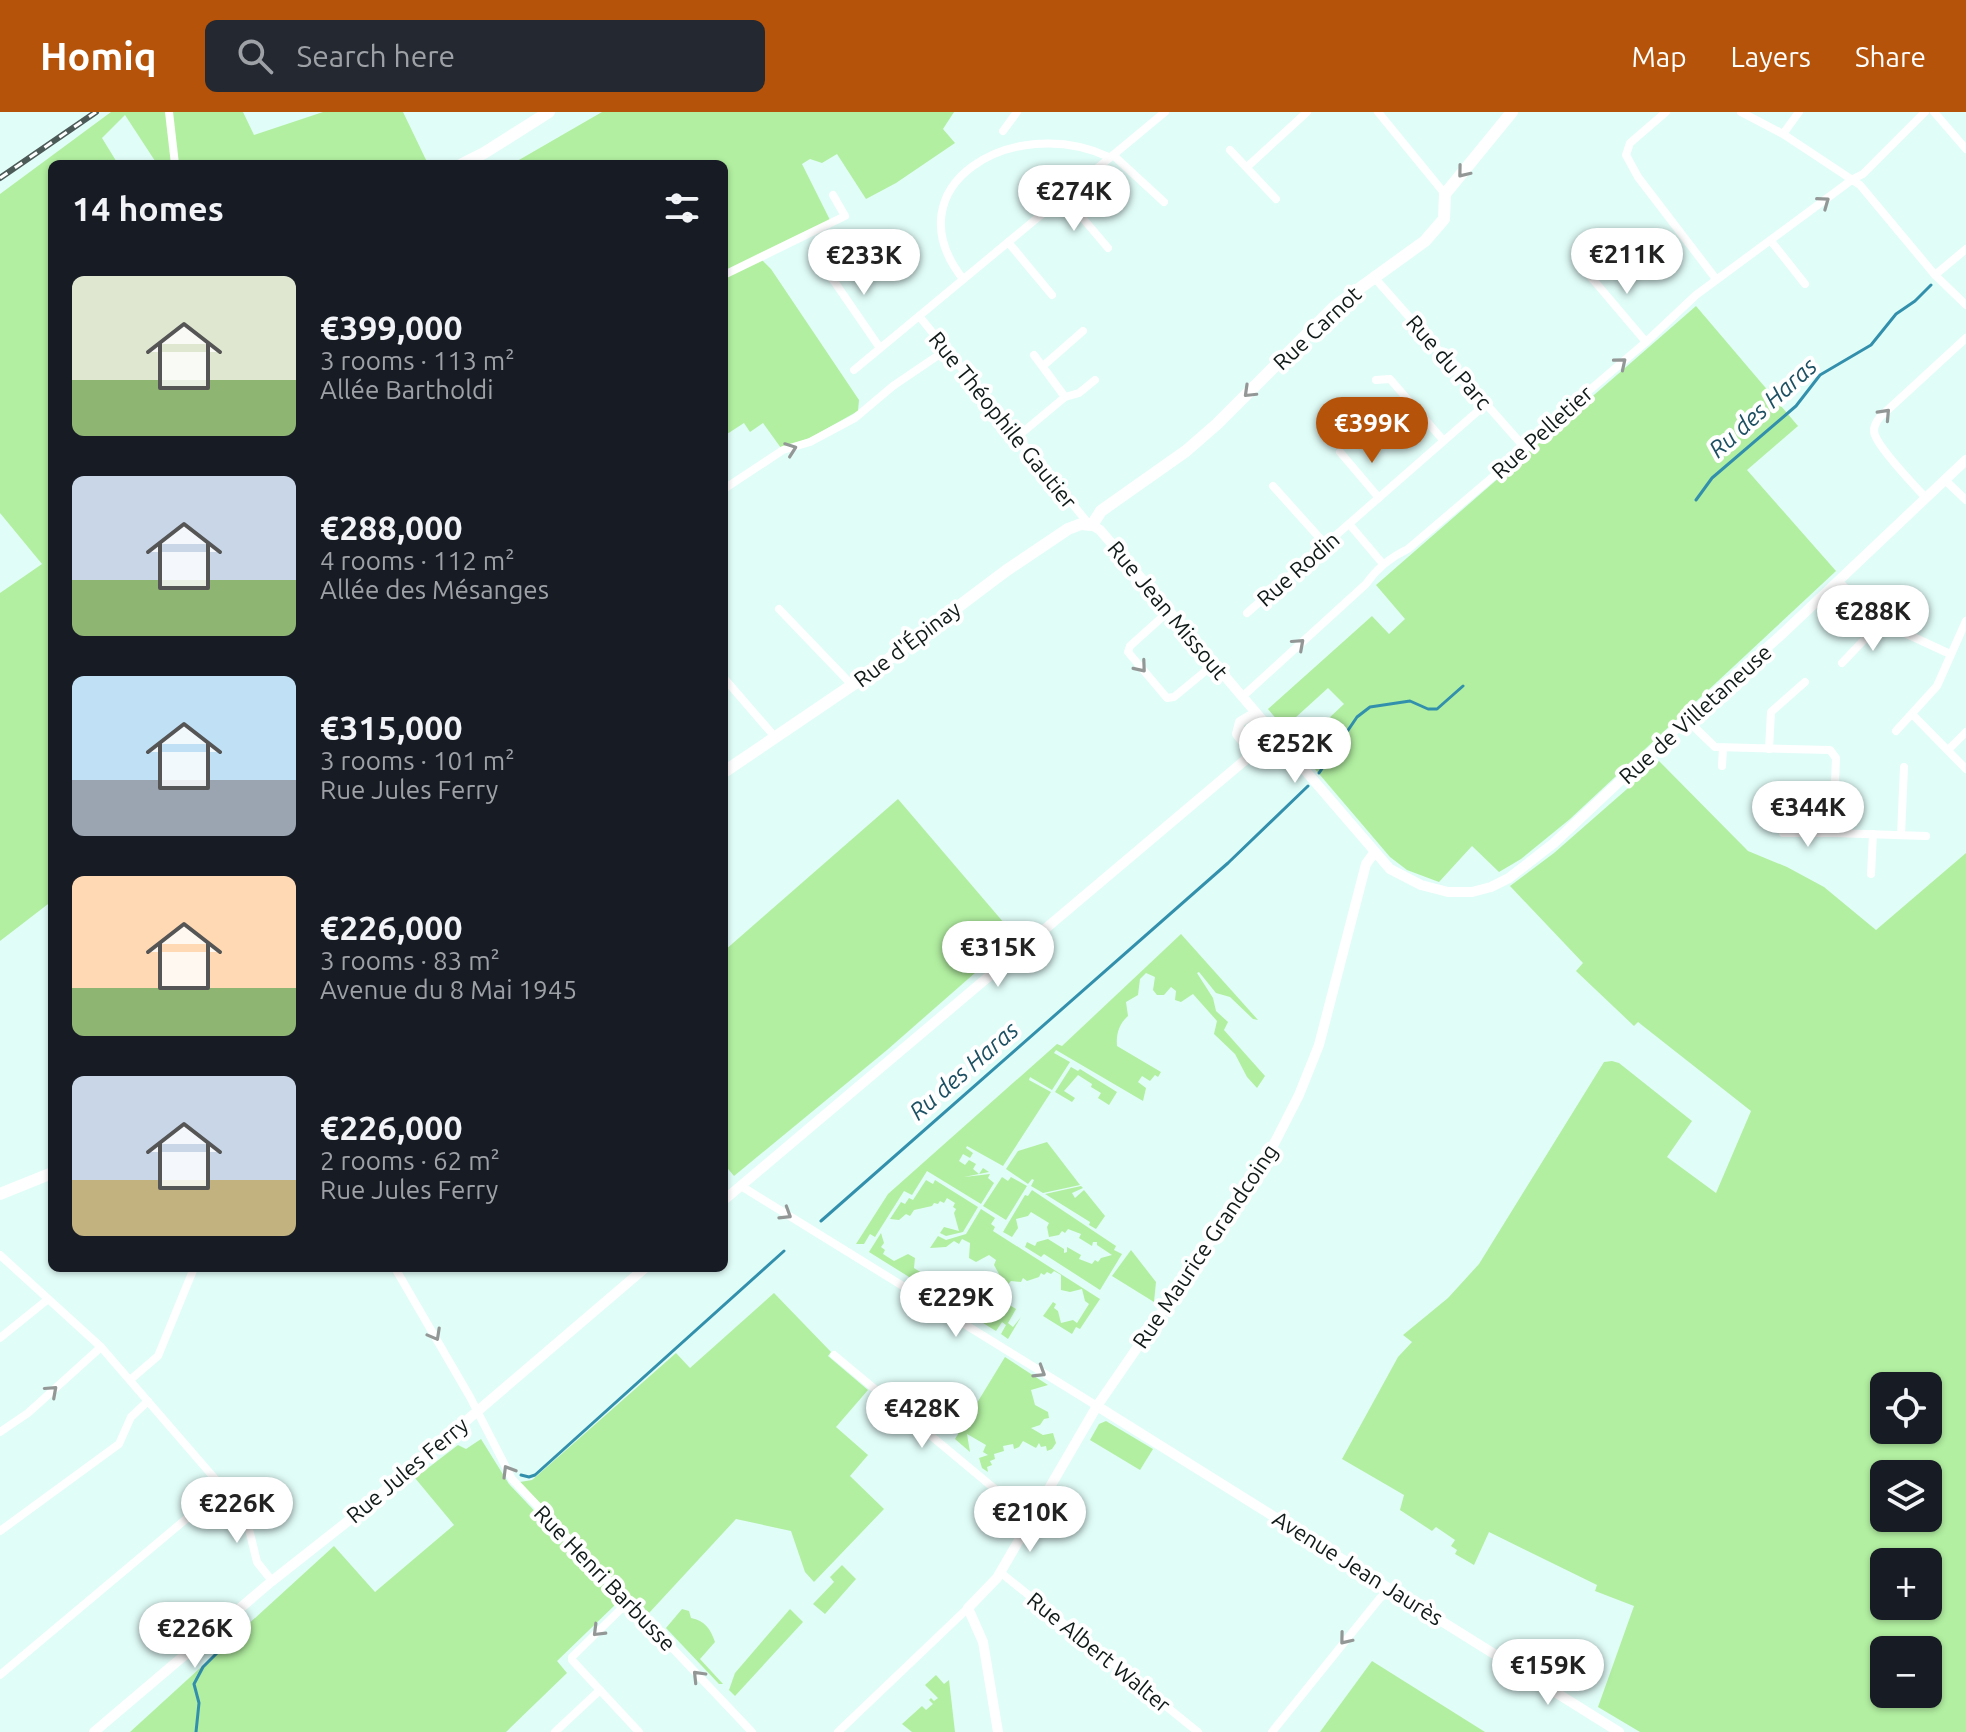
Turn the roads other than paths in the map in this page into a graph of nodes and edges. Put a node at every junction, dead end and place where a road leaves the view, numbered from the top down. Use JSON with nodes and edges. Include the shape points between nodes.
{"nodes":[{"id":1,"x":169,"y":112,"type":"edge"},
{"id":2,"x":549,"y":112,"type":"edge"},
{"id":3,"x":1017,"y":112,"type":"edge"},
{"id":4,"x":1165,"y":112,"type":"edge"},
{"id":5,"x":1307,"y":112,"type":"edge"},
{"id":6,"x":1378,"y":112,"type":"edge"},
{"id":7,"x":1512,"y":112,"type":"edge"},
{"id":8,"x":1666,"y":112,"type":"edge"},
{"id":9,"x":1741,"y":112,"type":"edge"},
{"id":10,"x":1799,"y":112,"type":"edge"},
{"id":11,"x":1925,"y":112,"type":"edge"},
{"id":12,"x":1934,"y":112,"type":"edge"},
{"id":13,"x":1019,"y":126,"type":"dead end"},
{"id":14,"x":1003,"y":131,"type":"junction"},
{"id":15,"x":1783,"y":134,"type":"junction"},
{"id":16,"x":988,"y":137,"type":"dead end"},
{"id":17,"x":1093,"y":142,"type":"dead end"},
{"id":18,"x":1966,"y":149,"type":"edge"},
{"id":19,"x":1230,"y":150,"type":"dead end"},
{"id":20,"x":1111,"y":156,"type":"junction"},
{"id":21,"x":175,"y":160,"type":"edge"},
{"id":22,"x":470,"y":160,"type":"edge"},
{"id":23,"x":957,"y":167,"type":"dead end"},
{"id":24,"x":1247,"y":167,"type":"junction"},
{"id":25,"x":1853,"y":179,"type":"junction"},
{"id":26,"x":1445,"y":194,"type":"junction"},
{"id":27,"x":833,"y":195,"type":"dead end"},
{"id":28,"x":1064,"y":196,"type":"junction"},
{"id":29,"x":1276,"y":199,"type":"dead end"},
{"id":30,"x":1164,"y":202,"type":"dead end"},
{"id":31,"x":1771,"y":241,"type":"junction"},
{"id":32,"x":1008,"y":242,"type":"junction"},
{"id":33,"x":1108,"y":248,"type":"dead end"},
{"id":34,"x":1966,"y":249,"type":"edge"},
{"id":35,"x":825,"y":254,"type":"dead end"},
{"id":36,"x":1585,"y":270,"type":"dead end"},
{"id":37,"x":728,"y":273,"type":"edge"},
{"id":38,"x":1935,"y":275,"type":"junction"},
{"id":39,"x":1373,"y":276,"type":"junction"},
{"id":40,"x":963,"y":279,"type":"junction"},
{"id":41,"x":1716,"y":279,"type":"junction"},
{"id":42,"x":1805,"y":284,"type":"dead end"},
{"id":43,"x":1052,"y":295,"type":"dead end"},
{"id":44,"x":1966,"y":305,"type":"edge"},
{"id":45,"x":919,"y":316,"type":"junction"},
{"id":46,"x":1083,"y":331,"type":"dead end"},
{"id":47,"x":1966,"y":338,"type":"edge"},
{"id":48,"x":1646,"y":342,"type":"junction"},
{"id":49,"x":880,"y":348,"type":"junction"},
{"id":50,"x":946,"y":350,"type":"junction"},
{"id":51,"x":1034,"y":355,"type":"dead end"},
{"id":52,"x":1043,"y":366,"type":"junction"},
{"id":53,"x":854,"y":370,"type":"dead end"},
{"id":54,"x":1095,"y":380,"type":"dead end"},
{"id":55,"x":1376,"y":380,"type":"dead end"},
{"id":56,"x":1065,"y":397,"type":"junction"},
{"id":57,"x":1486,"y":404,"type":"junction"},
{"id":58,"x":1017,"y":437,"type":"junction"},
{"id":59,"x":1443,"y":440,"type":"junction"},
{"id":60,"x":1525,"y":448,"type":"junction"},
{"id":61,"x":1340,"y":452,"type":"dead end"},
{"id":62,"x":1966,"y":460,"type":"edge"},
{"id":63,"x":1945,"y":480,"type":"junction"},
{"id":64,"x":728,"y":486,"type":"edge"},
{"id":65,"x":1273,"y":486,"type":"dead end"},
{"id":66,"x":1379,"y":498,"type":"junction"},
{"id":67,"x":1926,"y":498,"type":"junction"},
{"id":68,"x":1966,"y":500,"type":"edge"},
{"id":69,"x":1090,"y":524,"type":"junction"},
{"id":70,"x":1350,"y":525,"type":"junction"},
{"id":71,"x":1326,"y":545,"type":"junction"},
{"id":72,"x":1383,"y":564,"type":"junction"},
{"id":73,"x":1838,"y":581,"type":"junction"},
{"id":74,"x":779,"y":609,"type":"dead end"},
{"id":75,"x":1169,"y":611,"type":"junction"},
{"id":76,"x":1247,"y":613,"type":"dead end"},
{"id":77,"x":1966,"y":621,"type":"edge"},
{"id":78,"x":1881,"y":622,"type":"junction"},
{"id":79,"x":1950,"y":654,"type":"junction"},
{"id":80,"x":1842,"y":663,"type":"dead end"},
{"id":81,"x":1214,"y":664,"type":"junction"},
{"id":82,"x":1805,"y":682,"type":"dead end"},
{"id":83,"x":728,"y":683,"type":"edge"},
{"id":84,"x":852,"y":685,"type":"junction"},
{"id":85,"x":1242,"y":697,"type":"junction"},
{"id":86,"x":1913,"y":715,"type":"junction"},
{"id":87,"x":1686,"y":719,"type":"junction"},
{"id":88,"x":1241,"y":721,"type":"junction"},
{"id":89,"x":1263,"y":722,"type":"junction"},
{"id":90,"x":1896,"y":731,"type":"dead end"},
{"id":91,"x":1966,"y":732,"type":"edge"},
{"id":92,"x":775,"y":737,"type":"junction"},
{"id":93,"x":1240,"y":740,"type":"junction"},
{"id":94,"x":1260,"y":742,"type":"junction"},
{"id":95,"x":1284,"y":747,"type":"junction"},
{"id":96,"x":1723,"y":748,"type":"junction"},
{"id":97,"x":1769,"y":749,"type":"junction"},
{"id":98,"x":1948,"y":750,"type":"junction"},
{"id":99,"x":1236,"y":766,"type":"junction"},
{"id":100,"x":1722,"y":766,"type":"dead end"},
{"id":101,"x":1904,"y":767,"type":"dead end"},
{"id":102,"x":728,"y":769,"type":"edge"},
{"id":103,"x":1966,"y":769,"type":"edge"},
{"id":104,"x":1783,"y":833,"type":"dead end"},
{"id":105,"x":1833,"y":833,"type":"junction"},
{"id":106,"x":1873,"y":834,"type":"junction"},
{"id":107,"x":1901,"y":835,"type":"junction"},
{"id":108,"x":1926,"y":836,"type":"dead end"},
{"id":109,"x":1374,"y":853,"type":"junction"},
{"id":110,"x":1871,"y":874,"type":"dead end"},
{"id":111,"x":1437,"y":890,"type":"joint"},
{"id":112,"x":48,"y":1175,"type":"edge"},
{"id":113,"x":741,"y":1186,"type":"junction"},
{"id":114,"x":0,"y":1194,"type":"edge"},
{"id":115,"x":728,"y":1197,"type":"edge"},
{"id":116,"x":0,"y":1255,"type":"edge"},
{"id":117,"x":192,"y":1272,"type":"edge"},
{"id":118,"x":397,"y":1272,"type":"edge"},
{"id":119,"x":640,"y":1272,"type":"edge"},
{"id":120,"x":47,"y":1300,"type":"junction"},
{"id":121,"x":0,"y":1338,"type":"edge"},
{"id":122,"x":101,"y":1347,"type":"junction"},
{"id":123,"x":834,"y":1355,"type":"dead end"},
{"id":124,"x":130,"y":1380,"type":"junction"},
{"id":125,"x":148,"y":1401,"type":"junction"},
{"id":126,"x":1097,"y":1406,"type":"junction"},
{"id":127,"x":476,"y":1412,"type":"junction"},
{"id":128,"x":0,"y":1432,"type":"edge"},
{"id":129,"x":223,"y":1488,"type":"junction"},
{"id":130,"x":1031,"y":1519,"type":"junction"},
{"id":131,"x":0,"y":1531,"type":"edge"},
{"id":132,"x":1000,"y":1572,"type":"junction"},
{"id":133,"x":272,"y":1581,"type":"junction"},
{"id":134,"x":1395,"y":1592,"type":"junction"},
{"id":135,"x":628,"y":1602,"type":"junction"},
{"id":136,"x":968,"y":1608,"type":"junction"},
{"id":137,"x":0,"y":1675,"type":"edge"},
{"id":138,"x":600,"y":1690,"type":"junction"},
{"id":139,"x":94,"y":1732,"type":"edge"},
{"id":140,"x":555,"y":1732,"type":"edge"},
{"id":141,"x":639,"y":1732,"type":"edge"},
{"id":142,"x":752,"y":1732,"type":"edge"},
{"id":143,"x":838,"y":1732,"type":"edge"},
{"id":144,"x":998,"y":1732,"type":"edge"},
{"id":145,"x":1198,"y":1732,"type":"edge"},
{"id":146,"x":1272,"y":1732,"type":"edge"},
{"id":147,"x":1619,"y":1732,"type":"edge"}],
"edges":[{"from":1,"to":21,"type":"street"},
{"from":2,"to":22,"type":"main road"},
{"from":3,"to":14,"type":"street"},
{"from":4,"to":20,"type":"street"},
{"from":5,"to":24,"type":"street"},
{"from":6,"to":26,"type":"street"},
{"from":7,"to":26,"type":"main road","name":"Rue Carnot","one_way":true},
{"from":8,"to":41,"type":"street","via":[[1630,143],[1626,155]]},
{"from":9,"to":15,"type":"street"},
{"from":10,"to":15,"type":"street"},
{"from":11,"to":25,"type":"street","name":"Rue Pelletier"},
{"from":12,"to":18,"type":"street"},
{"from":13,"to":14,"type":"street"},
{"from":14,"to":16,"type":"street"},
{"from":15,"to":25,"type":"street"},
{"from":17,"to":20,"type":"street"},
{"from":19,"to":24,"type":"street"},
{"from":20,"to":28,"type":"street"},
{"from":20,"to":30,"type":"street"},
{"from":23,"to":40,"type":"street","via":[[943,200],[942,227],[949,257]]},
{"from":24,"to":29,"type":"street"},
{"from":31,"to":25,"type":"street","name":"Rue Pelletier","one_way":true},
{"from":25,"to":38,"type":"street"},
{"from":26,"to":39,"type":"main road","name":"Rue Carnot","via":[[1440,227]]},
{"from":27,"to":37,"type":"street","via":[[845,216]]},
{"from":28,"to":32,"type":"street"},
{"from":28,"to":33,"type":"street"},
{"from":31,"to":41,"type":"street","name":"Rue Pelletier"},
{"from":31,"to":42,"type":"street"},
{"from":32,"to":40,"type":"street"},
{"from":32,"to":43,"type":"street"},
{"from":34,"to":38,"type":"street"},
{"from":35,"to":49,"type":"street","via":[[825,268]]},
{"from":36,"to":48,"type":"street"},
{"from":38,"to":44,"type":"street"},
{"from":39,"to":57,"type":"street","name":"Rue du Parc"},
{"from":39,"to":69,"type":"main road","name":"Rue Carnot","one_way":true,"via":[[1335,306],[1217,424]]},
{"from":40,"to":45,"type":"street"},
{"from":41,"to":48,"type":"street","name":"Rue Pelletier"},
{"from":45,"to":49,"type":"street"},
{"from":45,"to":50,"type":"street","name":"Rue Théophile Gautier"},
{"from":46,"to":52,"type":"street"},
{"from":67,"to":47,"type":"street","one_way":true,"via":[[1882,446],[1874,428]]},
{"from":60,"to":48,"type":"street","name":"Rue Pelletier","one_way":true},
{"from":49,"to":53,"type":"street"},
{"from":50,"to":58,"type":"street","name":"Rue Théophile Gautier"},
{"from":64,"to":50,"type":"street","one_way":true,"via":[[783,450],[855,418]]},
{"from":51,"to":52,"type":"street"},
{"from":52,"to":56,"type":"street"},
{"from":54,"to":56,"type":"street"},
{"from":55,"to":59,"type":"street","via":[[1390,379]]},
{"from":56,"to":58,"type":"street"},
{"from":57,"to":59,"type":"street","name":"Rue Rodin"},
{"from":57,"to":60,"type":"street","name":"Rue du Parc"},
{"from":58,"to":69,"type":"street","name":"Rue Théophile Gautier"},
{"from":59,"to":66,"type":"street","name":"Rue Rodin"},
{"from":60,"to":72,"type":"street","name":"Rue Pelletier","via":[[1408,549]]},
{"from":61,"to":66,"type":"street"},
{"from":62,"to":63,"type":"street","name":"Rue de Villetaneuse"},
{"from":63,"to":67,"type":"street","name":"Rue de Villetaneuse"},
{"from":63,"to":68,"type":"street"},
{"from":65,"to":71,"type":"street"},
{"from":66,"to":70,"type":"street","name":"Rue Rodin"},
{"from":67,"to":73,"type":"street","name":"Rue de Villetaneuse"},
{"from":69,"to":75,"type":"street","name":"Rue Jean Missout"},
{"from":69,"to":84,"type":"main road","name":"Rue d'Épinay","via":[[1068,529],[1007,570]]},
{"from":70,"to":71,"type":"street","name":"Rue Rodin"},
{"from":70,"to":72,"type":"street","name":"Rue Rodin"},
{"from":71,"to":76,"type":"street","name":"Rue Rodin"},
{"from":85,"to":72,"type":"street","name":"Rue Pelletier","one_way":true},
{"from":73,"to":78,"type":"street"},
{"from":73,"to":87,"type":"street","name":"Rue de Villetaneuse"},
{"from":74,"to":84,"type":"street"},
{"from":75,"to":81,"type":"street","name":"Rue Jean Missout"},
{"from":75,"to":81,"type":"street","one_way":true,"via":[[1128,652],[1167,698]]},
{"from":77,"to":79,"type":"street"},
{"from":78,"to":79,"type":"street"},
{"from":78,"to":80,"type":"street"},
{"from":79,"to":86,"type":"street","via":[[1937,686]]},
{"from":81,"to":85,"type":"street","name":"Rue Jean Missout"},
{"from":82,"to":97,"type":"street","via":[[1771,712]]},
{"from":83,"to":92,"type":"street"},
{"from":84,"to":92,"type":"main road","name":"Rue d'Épinay"},
{"from":85,"to":88,"type":"street","name":"Rue Jean Missout"},
{"from":85,"to":89,"type":"street","name":"Rue Jean Missout"},
{"from":86,"to":90,"type":"street"},
{"from":86,"to":98,"type":"street"},
{"from":87,"to":96,"type":"street","via":[[1715,747]]},
{"from":87,"to":111,"type":"street","name":"Rue de Villetaneuse","via":[[1554,843],[1509,878],[1472,892]]},
{"from":88,"to":89,"type":"street","via":[[1250,716]]},
{"from":88,"to":93,"type":"street"},
{"from":89,"to":94,"type":"street"},
{"from":89,"to":95,"type":"street","name":"Rue Jean Missout"},
{"from":91,"to":98,"type":"street"},
{"from":92,"to":102,"type":"main road","name":"Rue d'Épinay"},
{"from":93,"to":94,"type":"street","via":[[1248,745]]},
{"from":93,"to":99,"type":"street"},
{"from":94,"to":95,"type":"street","name":"Rue Jean Missout"},
{"from":94,"to":99,"type":"street"},
{"from":95,"to":109,"type":"street","name":"Rue Jean Missout"},
{"from":96,"to":97,"type":"street"},
{"from":96,"to":100,"type":"street"},
{"from":97,"to":105,"type":"street","via":[[1830,750],[1836,758]]},
{"from":98,"to":103,"type":"street"},
{"from":99,"to":113,"type":"street"},
{"from":101,"to":107,"type":"street"},
{"from":104,"to":105,"type":"street"},
{"from":105,"to":106,"type":"street"},
{"from":106,"to":107,"type":"street"},
{"from":106,"to":110,"type":"street"},
{"from":107,"to":108,"type":"street"},
{"from":109,"to":111,"type":"street","name":"Rue Jean Missout","via":[[1397,873]]},
{"from":109,"to":126,"type":"street","name":"Rue Maurice Grandcoing","via":[[1366,864],[1319,1045],[1288,1117],[1254,1178]]},
{"from":112,"to":114,"type":"main road"},
{"from":113,"to":115,"type":"street"},
{"from":113,"to":126,"type":"street","one_way":true},
{"from":116,"to":120,"type":"street"},
{"from":117,"to":124,"type":"street","via":[[158,1356]]},
{"from":118,"to":127,"type":"street","name":"Rue Henri Barbusse","one_way":true},
{"from":119,"to":127,"type":"street","name":"Rue Jules Ferry"},
{"from":120,"to":121,"type":"street"},
{"from":120,"to":122,"type":"street"},
{"from":122,"to":124,"type":"street"},
{"from":128,"to":122,"type":"street","one_way":true},
{"from":123,"to":130,"type":"street"},
{"from":124,"to":125,"type":"street"},
{"from":125,"to":129,"type":"street"},
{"from":125,"to":131,"type":"street","via":[[131,1417],[119,1444]]},
{"from":126,"to":130,"type":"street","name":"Rue Maurice Grandcoing"},
{"from":126,"to":134,"type":"street","name":"Avenue Jean Jaurès"},
{"from":127,"to":133,"type":"street","name":"Rue Jules Ferry"},
{"from":135,"to":127,"type":"street","name":"Rue Henri Barbusse","one_way":true,"via":[[512,1479]]},
{"from":129,"to":133,"type":"street","via":[[247,1521],[257,1562]]},
{"from":129,"to":137,"type":"street"},
{"from":130,"to":132,"type":"street","name":"Rue Maurice Grandcoing"},
{"from":132,"to":136,"type":"street","name":"Rue Maurice Grandcoing"},
{"from":132,"to":145,"type":"street","name":"Rue Albert Walter"},
{"from":133,"to":139,"type":"street","name":"Rue Jules Ferry"},
{"from":134,"to":146,"type":"street","one_way":true,"via":[[1380,1598]]},
{"from":134,"to":147,"type":"street","name":"Avenue Jean Jaurès"},
{"from":135,"to":138,"type":"street","one_way":true,"via":[[572,1657]]},
{"from":142,"to":135,"type":"street","name":"Rue Henri Barbusse","one_way":true},
{"from":136,"to":143,"type":"street"},
{"from":136,"to":144,"type":"street","via":[[983,1642]]},
{"from":138,"to":140,"type":"street"},
{"from":138,"to":141,"type":"street"}]}
